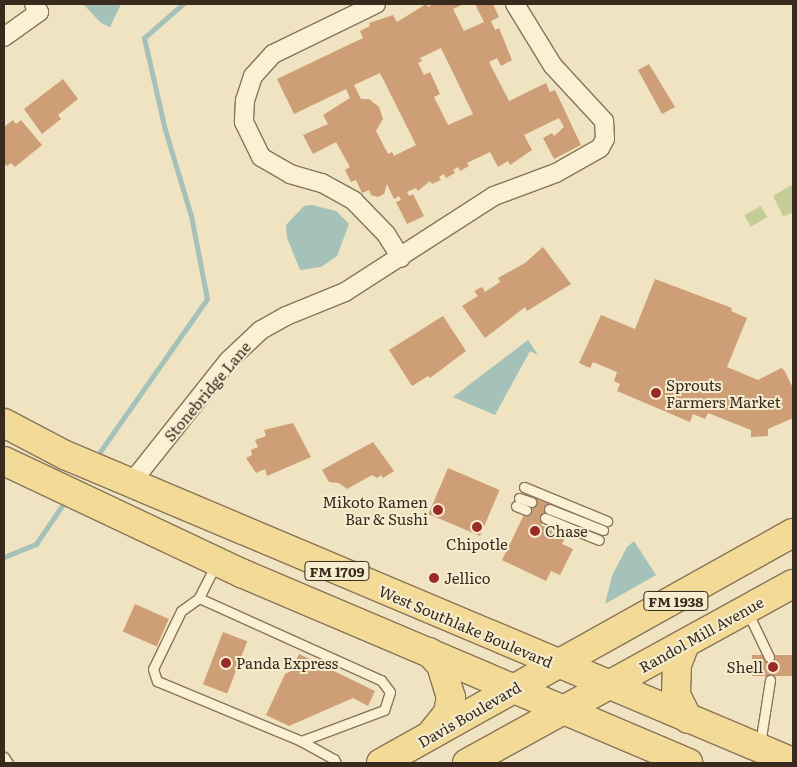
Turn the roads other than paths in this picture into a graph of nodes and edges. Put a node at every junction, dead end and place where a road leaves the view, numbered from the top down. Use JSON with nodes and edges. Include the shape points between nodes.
{"nodes":[{"id":1,"x":34,"y":4,"type":"edge"},
{"id":2,"x":376,"y":4,"type":"edge"},
{"id":3,"x":515,"y":4,"type":"edge"},
{"id":4,"x":4,"y":37,"type":"edge"},
{"id":5,"x":401,"y":258,"type":"junction"},
{"id":6,"x":4,"y":423,"type":"edge"},
{"id":7,"x":4,"y":461,"type":"edge"},
{"id":8,"x":124,"y":480,"type":"junction"},
{"id":9,"x":524,"y":487,"type":"dead end"},
{"id":10,"x":518,"y":502,"type":"dead end"},
{"id":11,"x":528,"y":506,"type":"dead end"},
{"id":12,"x":549,"y":509,"type":"dead end"},
{"id":13,"x":545,"y":518,"type":"dead end"},
{"id":14,"x":607,"y":520,"type":"dead end"},
{"id":15,"x":603,"y":530,"type":"dead end"},
{"id":16,"x":793,"y":533,"type":"edge"},
{"id":17,"x":599,"y":540,"type":"dead end"},
{"id":18,"x":217,"y":562,"type":"junction"},
{"id":19,"x":793,"y":584,"type":"edge"},
{"id":20,"x":199,"y":598,"type":"junction"},
{"id":21,"x":746,"y":609,"type":"junction"},
{"id":22,"x":685,"y":644,"type":"junction"},
{"id":23,"x":429,"y":652,"type":"junction"},
{"id":24,"x":769,"y":657,"type":"dead end"},
{"id":25,"x":557,"y":664,"type":"junction"},
{"id":26,"x":770,"y":680,"type":"dead end"},
{"id":27,"x":609,"y":685,"type":"junction"},
{"id":28,"x":514,"y":688,"type":"junction"},
{"id":29,"x":563,"y":710,"type":"junction"},
{"id":30,"x":688,"y":719,"type":"junction"},
{"id":31,"x":429,"y":737,"type":"junction"},
{"id":32,"x":301,"y":741,"type":"junction"},
{"id":33,"x":759,"y":748,"type":"junction"},
{"id":34,"x":4,"y":757,"type":"edge"},
{"id":35,"x":476,"y":761,"type":"edge"},
{"id":36,"x":793,"y":762,"type":"edge"},
{"id":37,"x":8,"y":763,"type":"edge"},
{"id":38,"x":336,"y":763,"type":"edge"},
{"id":39,"x":381,"y":763,"type":"edge"},
{"id":40,"x":688,"y":763,"type":"edge"}],
"edges":[{"from":1,"to":4,"type":"street","via":[[39,12]]},
{"from":2,"to":5,"type":"street","via":[[273,54],[261,65],[248,88],[244,122],[261,157],[290,174],[322,183],[354,201],[386,234]]},
{"from":3,"to":5,"type":"street","name":"Stonebridge Lane","via":[[553,66],[604,121],[605,139],[594,154],[556,173],[494,196]]},
{"from":5,"to":8,"type":"street","name":"Stonebridge Lane","via":[[345,292],[274,321],[251,338]]},
{"from":6,"to":8,"type":"main road","name":"West Southlake Boulevard","number":"FM 1709","via":[[65,455]]},
{"from":7,"to":18,"type":"main road","number":"FM 1709"},
{"from":8,"to":25,"type":"main road","name":"West Southlake Boulevard","number":"FM 1709"},
{"from":9,"to":14,"type":"lane"},
{"from":10,"to":11,"type":"lane"},
{"from":12,"to":15,"type":"lane"},
{"from":13,"to":17,"type":"lane"},
{"from":16,"to":25,"type":"main road","number":"FM 1938","via":[[690,594]]},
{"from":18,"to":20,"type":"lane"},
{"from":18,"to":23,"type":"main road","number":"FM 1709"},
{"from":19,"to":21,"type":"main road","name":"Randol Mill Avenue","number":"FM 1938"},
{"from":20,"to":32,"type":"lane","via":[[181,611],[153,669],[157,681]]},
{"from":20,"to":32,"type":"lane","via":[[381,680],[390,692],[384,710]]},
{"from":21,"to":22,"type":"main road","name":"Randol Mill Avenue","number":"FM 1938"},
{"from":21,"to":24,"type":"lane"},
{"from":22,"to":27,"type":"main road","name":"Randol Mill Avenue","number":"FM 1938"},
{"from":22,"to":30,"type":"main road","via":[[677,665],[676,695]]},
{"from":23,"to":28,"type":"main road","number":"FM 1709"},
{"from":23,"to":31,"type":"main road","via":[[441,665],[452,696],[448,712]]},
{"from":25,"to":27,"type":"main road","name":"West Southlake Boulevard","number":"FM 1709"},
{"from":25,"to":28,"type":"main road","name":"Davis Boulevard","number":"FM 1938"},
{"from":26,"to":33,"type":"lane"},
{"from":27,"to":29,"type":"main road","number":"FM 1938"},
{"from":27,"to":30,"type":"main road","name":"West Southlake Boulevard","number":"FM 1709"},
{"from":28,"to":29,"type":"main road","number":"FM 1709"},
{"from":28,"to":31,"type":"main road","name":"Davis Boulevard","number":"FM 1938"},
{"from":29,"to":35,"type":"main road","number":"FM 1938"},
{"from":29,"to":40,"type":"main road","number":"FM 1709"},
{"from":30,"to":33,"type":"main road","name":"West Southlake Boulevard","number":"FM 1709"},
{"from":31,"to":39,"type":"main road","name":"Davis Boulevard","number":"FM 1938"},
{"from":32,"to":38,"type":"lane"},
{"from":33,"to":36,"type":"main road","name":"West Southlake Boulevard","number":"FM 1709"},
{"from":34,"to":37,"type":"lane"}]}
